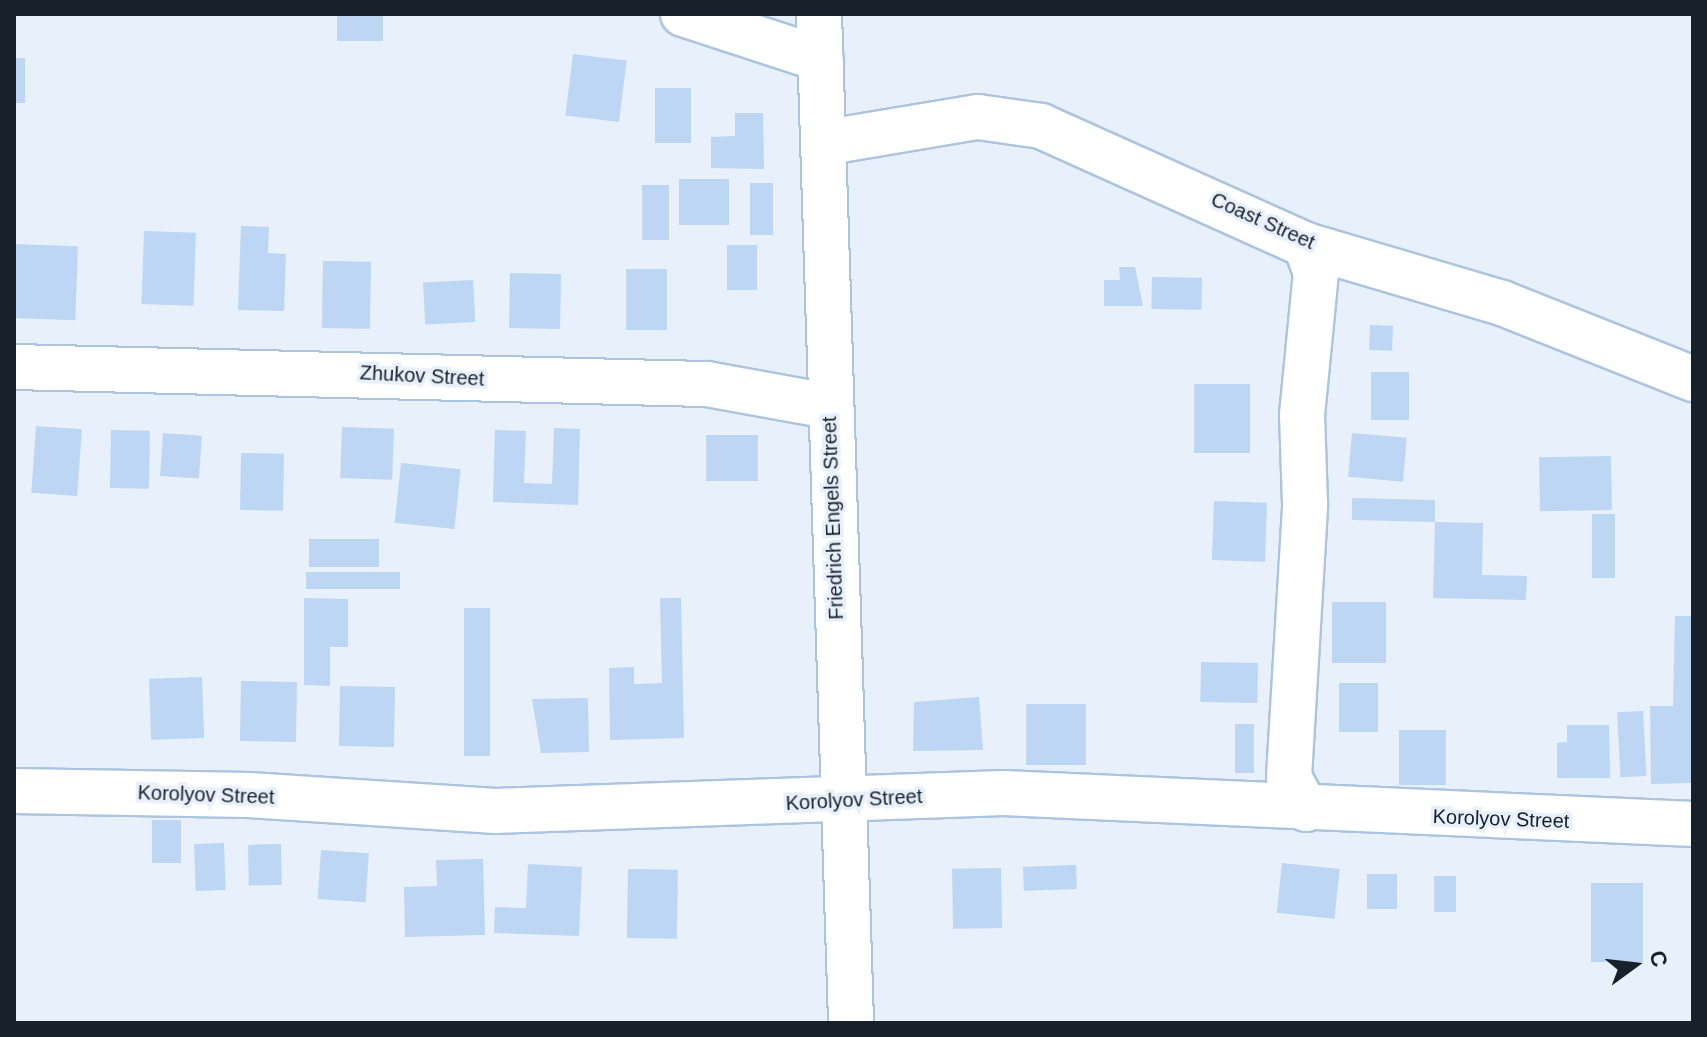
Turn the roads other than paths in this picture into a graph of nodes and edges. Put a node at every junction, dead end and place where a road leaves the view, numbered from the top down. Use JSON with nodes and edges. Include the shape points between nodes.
{"nodes":[{"id":1,"x":683,"y":14,"type":"edge"},
{"id":2,"x":819,"y":14,"type":"edge"},
{"id":3,"x":821,"y":59,"type":"junction"},
{"id":4,"x":828,"y":142,"type":"junction"},
{"id":5,"x":1306,"y":245,"type":"junction"},
{"id":6,"x":14,"y":367,"type":"edge"},
{"id":7,"x":1693,"y":379,"type":"edge"},
{"id":8,"x":828,"y":406,"type":"junction"},
{"id":9,"x":14,"y":791,"type":"edge"},
{"id":10,"x":1285,"y":798,"type":"junction"},
{"id":11,"x":844,"y":802,"type":"junction"},
{"id":12,"x":1693,"y":824,"type":"edge"},
{"id":13,"x":851,"y":1023,"type":"edge"}],
"edges":[{"from":1,"to":3,"type":"street"},
{"from":2,"to":3,"type":"street","name":"Friedrich Engels Street"},
{"from":3,"to":4,"type":"street","name":"Friedrich Engels Street"},
{"from":4,"to":5,"type":"street","name":"Coast Street","via":[[923,124],[1010,119],[1147,167]]},
{"from":4,"to":8,"type":"street","name":"Friedrich Engels Street"},
{"from":5,"to":7,"type":"street","name":"Coast Street","via":[[1502,303]]},
{"from":5,"to":10,"type":"street","via":[[1316,273],[1302,415],[1305,504]]},
{"from":6,"to":8,"type":"street","name":"Zhukov Street","via":[[707,384]]},
{"from":8,"to":11,"type":"street","name":"Friedrich Engels Street"},
{"from":9,"to":11,"type":"street","name":"Korolyov Street","via":[[249,795],[495,811]]},
{"from":10,"to":11,"type":"street","name":"Korolyov Street","via":[[1004,793]]},
{"from":10,"to":12,"type":"street","name":"Korolyov Street"},
{"from":11,"to":13,"type":"street","name":"Friedrich Engels Street"}]}
